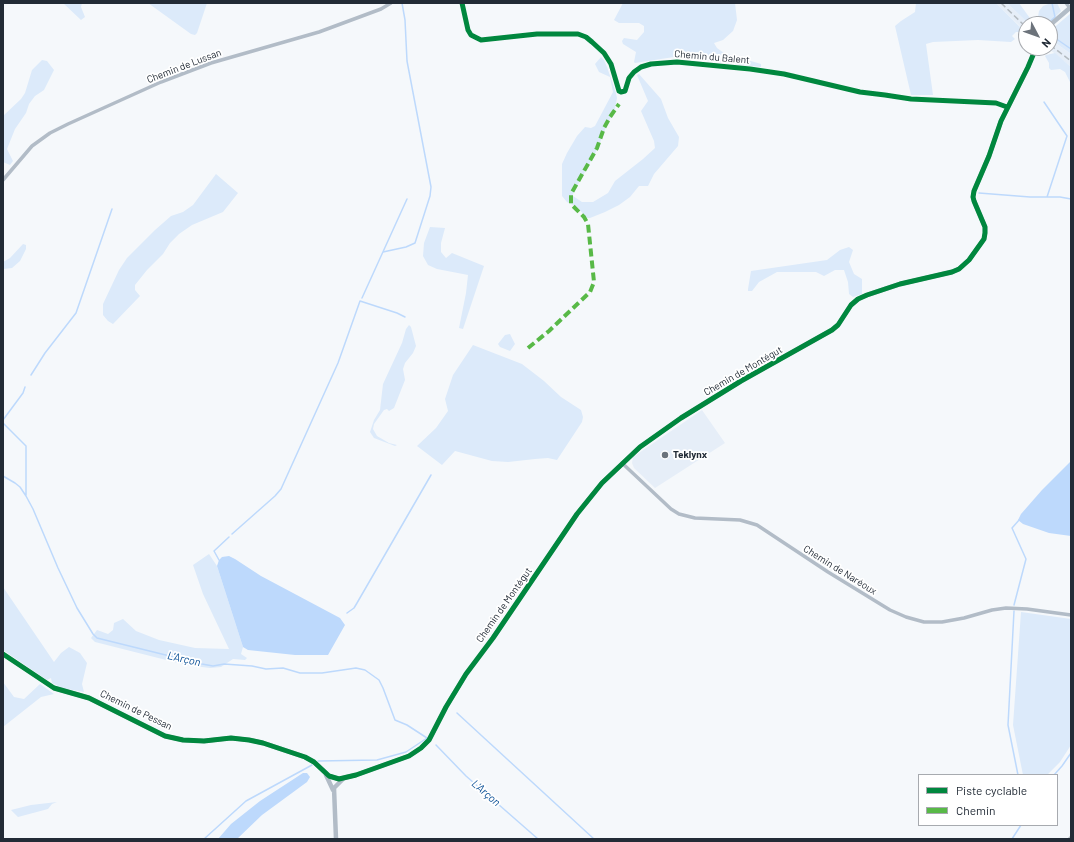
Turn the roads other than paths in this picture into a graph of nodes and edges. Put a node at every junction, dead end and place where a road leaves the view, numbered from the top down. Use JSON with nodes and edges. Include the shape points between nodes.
{"nodes":[{"id":1,"x":391,"y":3,"type":"edge"},
{"id":2,"x":462,"y":3,"type":"edge"},
{"id":3,"x":1066,"y":3,"type":"edge"},
{"id":4,"x":1071,"y":8,"type":"edge"},
{"id":5,"x":1058,"y":19,"type":"edge"},
{"id":6,"x":1033,"y":56,"type":"edge"},
{"id":7,"x":1007,"y":107,"type":"junction"},
{"id":8,"x":3,"y":180,"type":"edge"},
{"id":9,"x":622,"y":463,"type":"junction"},
{"id":10,"x":1071,"y":615,"type":"edge"},
{"id":11,"x":3,"y":654,"type":"edge"},
{"id":12,"x":324,"y":772,"type":"junction"},
{"id":13,"x":343,"y":779,"type":"junction"},
{"id":14,"x":333,"y":792,"type":"junction"},
{"id":15,"x":336,"y":839,"type":"edge"}],
"edges":[{"from":1,"to":8,"type":"street","name":"Chemin de Lussan","via":[[319,32],[212,63],[161,82],[68,124],[32,146]]},
{"from":2,"to":7,"type":"street","name":"Chemin du Balent","via":[[468,30],[471,35],[481,40],[538,34],[578,34],[586,37],[604,53],[611,64],[621,92],[625,91],[629,78],[641,67],[677,62],[784,74],[860,92],[911,99],[996,103]]},
{"from":3,"to":4,"type":"street"},
{"from":4,"to":5,"type":"street"},
{"from":6,"to":7,"type":"street","name":"Chemin de Montégut"},
{"from":7,"to":9,"type":"street","name":"Chemin de Montégut","via":[[973,197],[985,228],[984,239],[964,265],[952,272],[888,288],[858,299],[832,330],[681,418]]},
{"from":9,"to":10,"type":"street","name":"Chemin de Naréoux","via":[[679,514],[694,518],[740,520],[758,525],[828,572],[906,617],[924,622],[942,622],[1006,608]]},
{"from":9,"to":13,"type":"street","name":"Chemin de Montégut","via":[[577,514],[466,674],[429,740],[408,756]]},
{"from":11,"to":12,"type":"street","name":"Chemin de Pessan","via":[[54,688],[89,698],[165,736],[183,740],[231,738],[264,743],[305,757]]},
{"from":12,"to":13,"type":"street","name":"Chemin de Pessan","via":[[333,778]]},
{"from":12,"to":14,"type":"street"},
{"from":13,"to":14,"type":"street"},
{"from":14,"to":15,"type":"street"}]}
